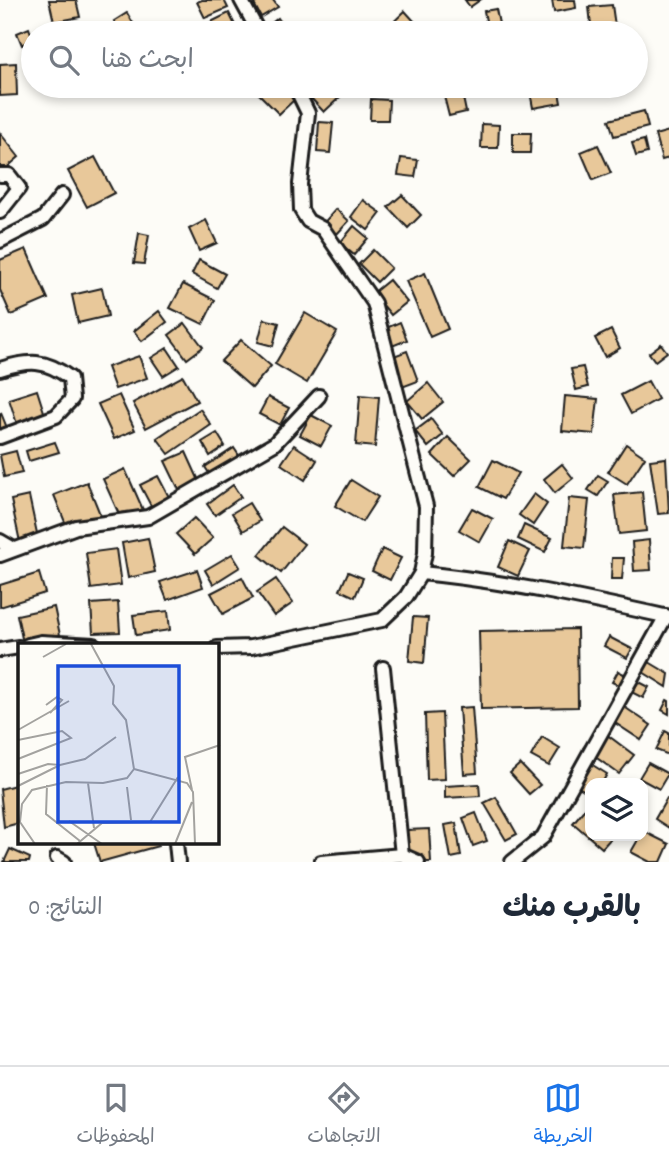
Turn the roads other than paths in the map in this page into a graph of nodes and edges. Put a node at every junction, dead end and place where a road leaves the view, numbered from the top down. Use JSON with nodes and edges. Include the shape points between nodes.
{"nodes":[{"id":1,"x":241,"y":0,"type":"edge"},
{"id":2,"x":252,"y":21,"type":"edge"},
{"id":3,"x":301,"y":98,"type":"edge"},
{"id":4,"x":0,"y":175,"type":"edge"},
{"id":5,"x":61,"y":195,"type":"dead end"},
{"id":6,"x":0,"y":212,"type":"edge"},
{"id":7,"x":0,"y":241,"type":"edge"},
{"id":8,"x":0,"y":369,"type":"edge"},
{"id":9,"x":319,"y":396,"type":"dead end"},
{"id":10,"x":0,"y":437,"type":"edge"},
{"id":11,"x":0,"y":541,"type":"edge"},
{"id":12,"x":12,"y":548,"type":"junction"},
{"id":13,"x":0,"y":555,"type":"edge"},
{"id":14,"x":421,"y":573,"type":"junction"},
{"id":15,"x":667,"y":617,"type":"edge"},
{"id":16,"x":36,"y":643,"type":"edge"},
{"id":17,"x":59,"y":643,"type":"edge"},
{"id":18,"x":18,"y":647,"type":"edge"},
{"id":19,"x":219,"y":648,"type":"edge"},
{"id":20,"x":0,"y":650,"type":"edge"},
{"id":21,"x":383,"y":668,"type":"dead end"},
{"id":22,"x":176,"y":844,"type":"edge"},
{"id":23,"x":402,"y":855,"type":"junction"},
{"id":24,"x":178,"y":862,"type":"edge"},
{"id":25,"x":321,"y":862,"type":"edge"},
{"id":26,"x":418,"y":862,"type":"edge"},
{"id":27,"x":512,"y":862,"type":"edge"}],
"edges":[{"from":1,"to":2,"type":"street"},
{"from":3,"to":14,"type":"street","via":[[308,113],[301,210],[308,221],[323,229],[374,303],[426,506]]},
{"from":4,"to":6,"type":"street","via":[[9,175],[19,188]]},
{"from":5,"to":7,"type":"street","via":[[43,219]]},
{"from":8,"to":10,"type":"street","via":[[23,362],[53,365],[70,378],[72,399],[57,416]]},
{"from":9,"to":12,"type":"street","via":[[274,444],[148,517],[76,527]]},
{"from":11,"to":12,"type":"street"},
{"from":12,"to":13,"type":"street"},
{"from":14,"to":15,"type":"street","via":[[627,606]]},
{"from":14,"to":19,"type":"street","via":[[406,597],[382,620],[251,648]]},
{"from":15,"to":27,"type":"street","via":[[543,837]]},
{"from":16,"to":17,"type":"street"},
{"from":18,"to":20,"type":"street"},
{"from":21,"to":23,"type":"street"},
{"from":22,"to":24,"type":"street"},
{"from":23,"to":25,"type":"street"},
{"from":23,"to":26,"type":"street"}]}
